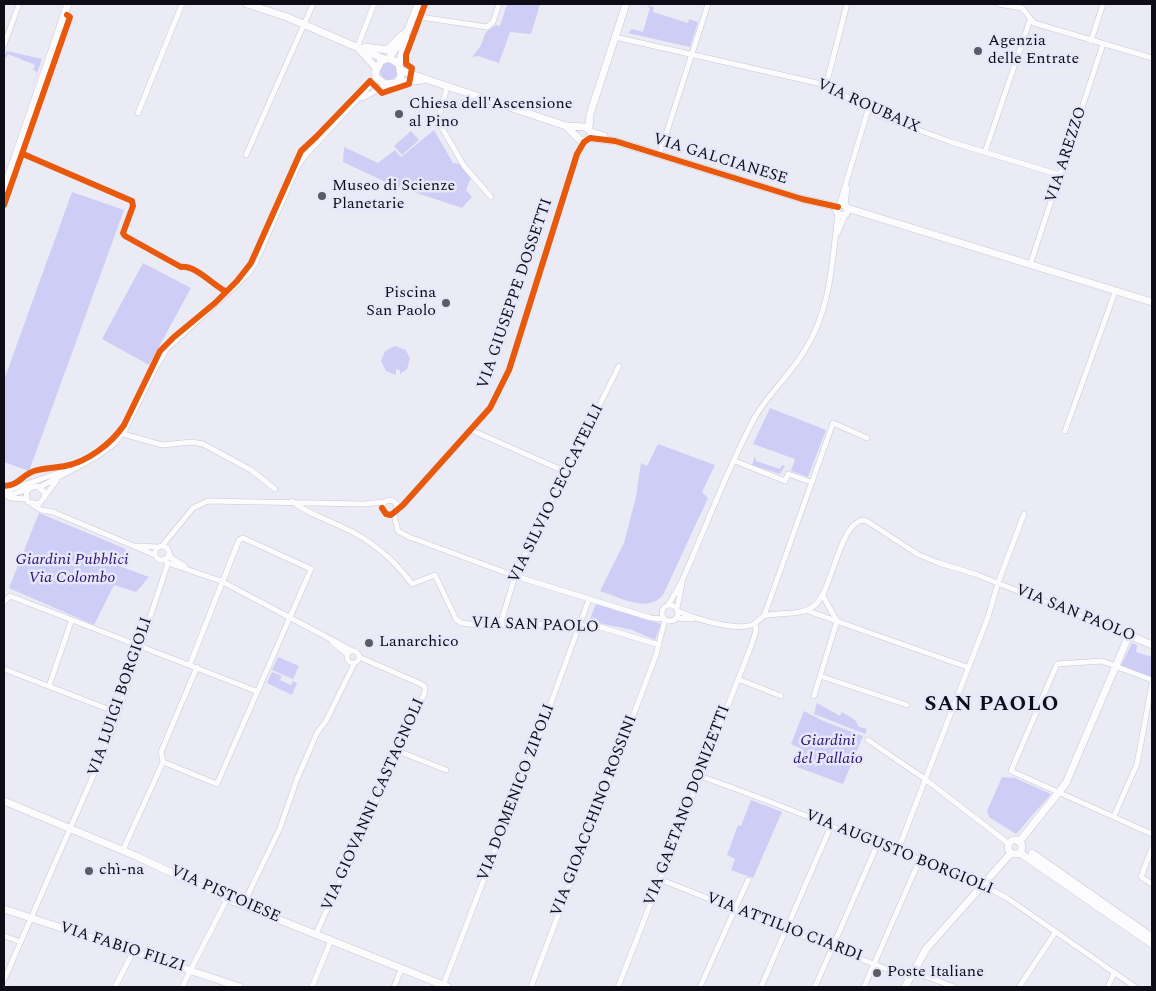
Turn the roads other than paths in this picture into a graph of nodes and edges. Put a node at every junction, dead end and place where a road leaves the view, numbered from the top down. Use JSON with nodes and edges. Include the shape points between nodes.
{"nodes":[{"id":1,"x":19,"y":4,"type":"edge"},
{"id":2,"x":68,"y":4,"type":"edge"},
{"id":3,"x":182,"y":4,"type":"edge"},
{"id":4,"x":249,"y":4,"type":"edge"},
{"id":5,"x":313,"y":4,"type":"edge"},
{"id":6,"x":374,"y":4,"type":"edge"},
{"id":7,"x":418,"y":4,"type":"edge"},
{"id":8,"x":499,"y":4,"type":"edge"},
{"id":9,"x":626,"y":4,"type":"edge"},
{"id":10,"x":708,"y":4,"type":"edge"},
{"id":11,"x":847,"y":4,"type":"edge"},
{"id":12,"x":998,"y":4,"type":"edge"},
{"id":13,"x":1103,"y":4,"type":"edge"},
{"id":14,"x":413,"y":16,"type":"junction"},
{"id":15,"x":1030,"y":20,"type":"junction"},
{"id":16,"x":305,"y":24,"type":"junction"},
{"id":17,"x":408,"y":30,"type":"junction"},
{"id":18,"x":615,"y":37,"type":"junction"},
{"id":19,"x":1091,"y":41,"type":"junction"},
{"id":20,"x":1103,"y":44,"type":"junction"},
{"id":21,"x":4,"y":45,"type":"edge"},
{"id":22,"x":358,"y":49,"type":"junction"},
{"id":23,"x":691,"y":55,"type":"junction"},
{"id":24,"x":1152,"y":58,"type":"edge"},
{"id":25,"x":387,"y":59,"type":"junction"},
{"id":26,"x":400,"y":67,"type":"junction"},
{"id":27,"x":376,"y":68,"type":"junction"},
{"id":28,"x":377,"y":78,"type":"junction"},
{"id":29,"x":425,"y":80,"type":"junction"},
{"id":30,"x":396,"y":83,"type":"junction"},
{"id":31,"x":387,"y":85,"type":"junction"},
{"id":32,"x":826,"y":86,"type":"junction"},
{"id":33,"x":447,"y":87,"type":"junction"},
{"id":34,"x":361,"y":98,"type":"junction"},
{"id":35,"x":868,"y":110,"type":"junction"},
{"id":36,"x":138,"y":114,"type":"dead end"},
{"id":37,"x":566,"y":126,"type":"junction"},
{"id":38,"x":586,"y":132,"type":"junction"},
{"id":39,"x":576,"y":137,"type":"junction"},
{"id":40,"x":985,"y":152,"type":"junction"},
{"id":41,"x":577,"y":154,"type":"junction"},
{"id":42,"x":246,"y":155,"type":"dead end"},
{"id":43,"x":659,"y":156,"type":"junction"},
{"id":44,"x":1060,"y":175,"type":"junction"},
{"id":45,"x":4,"y":189,"type":"edge"},
{"id":46,"x":491,"y":197,"type":"dead end"},
{"id":47,"x":842,"y":210,"type":"junction"},
{"id":48,"x":1030,"y":265,"type":"junction"},
{"id":49,"x":1115,"y":292,"type":"junction"},
{"id":50,"x":1152,"y":302,"type":"edge"},
{"id":51,"x":619,"y":366,"type":"dead end"},
{"id":52,"x":471,"y":430,"type":"junction"},
{"id":53,"x":1065,"y":432,"type":"dead end"},
{"id":54,"x":123,"y":434,"type":"junction"},
{"id":55,"x":867,"y":438,"type":"dead end"},
{"id":56,"x":735,"y":461,"type":"junction"},
{"id":57,"x":75,"y":468,"type":"junction"},
{"id":58,"x":566,"y":472,"type":"junction"},
{"id":59,"x":60,"y":476,"type":"junction"},
{"id":60,"x":811,"y":482,"type":"junction"},
{"id":61,"x":30,"y":488,"type":"junction"},
{"id":62,"x":40,"y":488,"type":"junction"},
{"id":63,"x":4,"y":489,"type":"edge"},
{"id":64,"x":274,"y":489,"type":"dead end"},
{"id":65,"x":4,"y":494,"type":"edge"},
{"id":66,"x":27,"y":499,"type":"junction"},
{"id":67,"x":44,"y":499,"type":"junction"},
{"id":68,"x":406,"y":500,"type":"junction"},
{"id":69,"x":292,"y":501,"type":"junction"},
{"id":70,"x":394,"y":501,"type":"junction"},
{"id":71,"x":33,"y":505,"type":"junction"},
{"id":72,"x":383,"y":505,"type":"junction"},
{"id":73,"x":52,"y":512,"type":"junction"},
{"id":74,"x":395,"y":512,"type":"junction"},
{"id":75,"x":1024,"y":514,"type":"dead end"},
{"id":76,"x":169,"y":538,"type":"junction"},
{"id":77,"x":133,"y":546,"type":"junction"},
{"id":78,"x":160,"y":546,"type":"junction"},
{"id":79,"x":168,"y":551,"type":"junction"},
{"id":80,"x":155,"y":555,"type":"junction"},
{"id":81,"x":166,"y":561,"type":"junction"},
{"id":82,"x":194,"y":571,"type":"junction"},
{"id":83,"x":514,"y":576,"type":"junction"},
{"id":84,"x":682,"y":581,"type":"junction"},
{"id":85,"x":221,"y":582,"type":"junction"},
{"id":86,"x":998,"y":582,"type":"junction"},
{"id":87,"x":823,"y":596,"type":"junction"},
{"id":88,"x":589,"y":599,"type":"junction"},
{"id":89,"x":4,"y":602,"type":"edge"},
{"id":90,"x":668,"y":604,"type":"junction"},
{"id":91,"x":678,"y":610,"type":"junction"},
{"id":92,"x":808,"y":611,"type":"junction"},
{"id":93,"x":661,"y":612,"type":"junction"},
{"id":94,"x":643,"y":615,"type":"junction"},
{"id":95,"x":764,"y":616,"type":"junction"},
{"id":96,"x":289,"y":618,"type":"junction"},
{"id":97,"x":676,"y":618,"type":"junction"},
{"id":98,"x":694,"y":618,"type":"junction"},
{"id":99,"x":665,"y":619,"type":"junction"},
{"id":100,"x":837,"y":621,"type":"junction"},
{"id":101,"x":71,"y":622,"type":"junction"},
{"id":102,"x":579,"y":624,"type":"junction"},
{"id":103,"x":755,"y":624,"type":"junction"},
{"id":104,"x":500,"y":625,"type":"junction"},
{"id":105,"x":1129,"y":635,"type":"junction"},
{"id":106,"x":327,"y":638,"type":"junction"},
{"id":107,"x":141,"y":645,"type":"junction"},
{"id":108,"x":659,"y":645,"type":"junction"},
{"id":109,"x":1152,"y":645,"type":"edge"},
{"id":110,"x":353,"y":651,"type":"junction"},
{"id":111,"x":347,"y":654,"type":"junction"},
{"id":112,"x":359,"y":657,"type":"junction"},
{"id":113,"x":355,"y":662,"type":"junction"},
{"id":114,"x":190,"y":664,"type":"junction"},
{"id":115,"x":1116,"y":666,"type":"junction"},
{"id":116,"x":197,"y":667,"type":"junction"},
{"id":117,"x":967,"y":667,"type":"junction"},
{"id":118,"x":4,"y":669,"type":"edge"},
{"id":119,"x":820,"y":676,"type":"junction"},
{"id":120,"x":738,"y":679,"type":"junction"},
{"id":121,"x":1152,"y":680,"type":"edge"},
{"id":122,"x":1152,"y":684,"type":"edge"},
{"id":123,"x":50,"y":686,"type":"junction"},
{"id":124,"x":256,"y":691,"type":"junction"},
{"id":125,"x":781,"y":696,"type":"dead end"},
{"id":126,"x":814,"y":696,"type":"dead end"},
{"id":127,"x":907,"y":705,"type":"dead end"},
{"id":128,"x":118,"y":713,"type":"junction"},
{"id":129,"x":868,"y":740,"type":"dead end"},
{"id":130,"x":398,"y":751,"type":"junction"},
{"id":131,"x":163,"y":762,"type":"junction"},
{"id":132,"x":446,"y":770,"type":"dead end"},
{"id":133,"x":700,"y":776,"type":"junction"},
{"id":134,"x":925,"y":779,"type":"junction"},
{"id":135,"x":1061,"y":792,"type":"junction"},
{"id":136,"x":4,"y":801,"type":"edge"},
{"id":137,"x":1114,"y":816,"type":"junction"},
{"id":138,"x":831,"y":826,"type":"junction"},
{"id":139,"x":71,"y":829,"type":"junction"},
{"id":140,"x":1152,"y":834,"type":"edge"},
{"id":141,"x":878,"y":843,"type":"junction"},
{"id":142,"x":1009,"y":844,"type":"junction"},
{"id":143,"x":1020,"y":848,"type":"junction"},
{"id":144,"x":1152,"y":848,"type":"edge"},
{"id":145,"x":123,"y":850,"type":"junction"},
{"id":146,"x":898,"y":850,"type":"junction"},
{"id":147,"x":1011,"y":853,"type":"junction"},
{"id":148,"x":920,"y":859,"type":"junction"},
{"id":149,"x":659,"y":879,"type":"junction"},
{"id":150,"x":748,"y":880,"type":"dead end"},
{"id":151,"x":1152,"y":884,"type":"edge"},
{"id":152,"x":985,"y":886,"type":"junction"},
{"id":153,"x":227,"y":899,"type":"junction"},
{"id":154,"x":243,"y":905,"type":"junction"},
{"id":155,"x":4,"y":909,"type":"edge"},
{"id":156,"x":736,"y":909,"type":"junction"},
{"id":157,"x":31,"y":918,"type":"junction"},
{"id":158,"x":786,"y":929,"type":"junction"},
{"id":159,"x":1055,"y":932,"type":"junction"},
{"id":160,"x":316,"y":934,"type":"junction"},
{"id":161,"x":4,"y":936,"type":"edge"},
{"id":162,"x":1152,"y":938,"type":"edge"},
{"id":163,"x":331,"y":940,"type":"junction"},
{"id":164,"x":21,"y":942,"type":"junction"},
{"id":165,"x":1152,"y":944,"type":"edge"},
{"id":166,"x":833,"y":947,"type":"junction"},
{"id":167,"x":133,"y":952,"type":"junction"},
{"id":168,"x":874,"y":963,"type":"junction"},
{"id":169,"x":401,"y":970,"type":"junction"},
{"id":170,"x":189,"y":971,"type":"junction"},
{"id":171,"x":1114,"y":973,"type":"junction"},
{"id":172,"x":910,"y":975,"type":"junction"},
{"id":173,"x":4,"y":980,"type":"edge"},
{"id":174,"x":446,"y":986,"type":"edge"},
{"id":175,"x":115,"y":987,"type":"edge"},
{"id":176,"x":182,"y":987,"type":"edge"},
{"id":177,"x":240,"y":987,"type":"edge"},
{"id":178,"x":312,"y":987,"type":"edge"},
{"id":179,"x":394,"y":987,"type":"edge"},
{"id":180,"x":531,"y":987,"type":"edge"},
{"id":181,"x":618,"y":987,"type":"edge"},
{"id":182,"x":700,"y":987,"type":"edge"},
{"id":183,"x":761,"y":987,"type":"edge"},
{"id":184,"x":815,"y":987,"type":"edge"},
{"id":185,"x":864,"y":987,"type":"edge"},
{"id":186,"x":905,"y":987,"type":"edge"},
{"id":187,"x":954,"y":987,"type":"edge"},
{"id":188,"x":1019,"y":987,"type":"edge"},
{"id":189,"x":1108,"y":987,"type":"edge"},
{"id":190,"x":1134,"y":987,"type":"edge"}],
"edges":[{"from":1,"to":21,"type":"street"},
{"from":2,"to":45,"type":"street"},
{"from":3,"to":36,"type":"street"},
{"from":4,"to":16,"type":"street","name":"VIA GALCIANESE"},
{"from":5,"to":16,"type":"street"},
{"from":6,"to":22,"type":"street"},
{"from":7,"to":14,"type":"street"},
{"from":8,"to":14,"type":"street","via":[[493,22],[486,27]]},
{"from":9,"to":18,"type":"street"},
{"from":10,"to":23,"type":"street"},
{"from":11,"to":32,"type":"street"},
{"from":12,"to":15,"type":"street","via":[[1022,8]]},
{"from":13,"to":19,"type":"street"},
{"from":14,"to":17,"type":"street"},
{"from":15,"to":19,"type":"street"},
{"from":15,"to":40,"type":"street"},
{"from":16,"to":22,"type":"street","name":"VIA GALCIANESE"},
{"from":16,"to":42,"type":"street"},
{"from":17,"to":22,"type":"street","via":[[387,50]]},
{"from":17,"to":25,"type":"street"},
{"from":17,"to":26,"type":"street"},
{"from":18,"to":23,"type":"street","name":"VIA ROUBAIX"},
{"from":18,"to":38,"type":"street"},
{"from":19,"to":20,"type":"street"},
{"from":20,"to":24,"type":"street"},
{"from":20,"to":44,"type":"street","name":"VIA AREZZO"},
{"from":22,"to":25,"type":"street","name":"VIA GALCIANESE"},
{"from":22,"to":27,"type":"street"},
{"from":23,"to":32,"type":"street","name":"VIA ROUBAIX"},
{"from":23,"to":43,"type":"street"},
{"from":25,"to":26,"type":"street","name":"VIA GALCIANESE"},
{"from":25,"to":27,"type":"street"},
{"from":26,"to":29,"type":"street","name":"VIA GALCIANESE"},
{"from":26,"to":30,"type":"street"},
{"from":27,"to":28,"type":"street"},
{"from":28,"to":31,"type":"street"},
{"from":28,"to":34,"type":"street","name":"VIA GALCIANESE"},
{"from":29,"to":30,"type":"street","name":"VIA GALCIANESE"},
{"from":29,"to":33,"type":"street","name":"VIA GALCIANESE"},
{"from":30,"to":31,"type":"street","name":"VIA GALCIANESE"},
{"from":31,"to":34,"type":"street","name":"VIA GALCIANESE"},
{"from":32,"to":35,"type":"street","name":"VIA ROUBAIX"},
{"from":33,"to":37,"type":"street","name":"VIA GALCIANESE"},
{"from":33,"to":46,"type":"street","via":[[438,121],[464,166]]},
{"from":34,"to":54,"type":"street","name":"VIA GALCIANESE","via":[[304,157],[247,275],[162,356]]},
{"from":35,"to":40,"type":"street","name":"VIA ROUBAIX"},
{"from":35,"to":47,"type":"street"},
{"from":37,"to":38,"type":"street","name":"VIA GALCIANESE"},
{"from":37,"to":39,"type":"street","name":"VIA GALCIANESE"},
{"from":38,"to":39,"type":"street"},
{"from":38,"to":39,"type":"street","name":"VIA GALCIANESE"},
{"from":38,"to":41,"type":"street","name":"VIA GIUSEPPE DOSSETTI"},
{"from":38,"to":43,"type":"street","name":"VIA GALCIANESE"},
{"from":39,"to":41,"type":"street","name":"VIA GIUSEPPE DOSSETTI"},
{"from":40,"to":44,"type":"street","name":"VIA ROUBAIX"},
{"from":41,"to":52,"type":"street","name":"VIA GIUSEPPE DOSSETTI","via":[[509,370],[494,402]]},
{"from":43,"to":47,"type":"street","name":"VIA GALCIANESE"},
{"from":44,"to":48,"type":"street","name":"VIA AREZZO"},
{"from":47,"to":48,"type":"street","name":"VIA GALCIANESE"},
{"from":47,"to":56,"type":"street","via":[[828,291],[819,321],[805,350],[756,416]]},
{"from":48,"to":49,"type":"street","name":"VIA GALCIANESE"},
{"from":49,"to":50,"type":"street","name":"VIA GALCIANESE"},
{"from":49,"to":53,"type":"street"},
{"from":51,"to":58,"type":"street","name":"VIA SILVIO CECCATELLI"},
{"from":52,"to":58,"type":"street"},
{"from":52,"to":68,"type":"street","name":"VIA GIUSEPPE DOSSETTI"},
{"from":54,"to":57,"type":"street","name":"VIA GALCIANESE","via":[[104,452]]},
{"from":54,"to":64,"type":"street","via":[[162,445],[203,444],[251,470]]},
{"from":55,"to":60,"type":"street","via":[[833,423]]},
{"from":56,"to":60,"type":"street","via":[[785,481],[788,474]]},
{"from":56,"to":84,"type":"street"},
{"from":57,"to":59,"type":"street","name":"VIA GALCIANESE"},
{"from":57,"to":63,"type":"street","name":"VIA GALCIANESE"},
{"from":58,"to":83,"type":"street","name":"VIA SILVIO CECCATELLI"},
{"from":59,"to":62,"type":"street","name":"VIA GALCIANESE"},
{"from":59,"to":67,"type":"street","name":"VIA GALCIANESE"},
{"from":60,"to":95,"type":"street"},
{"from":61,"to":62,"type":"street"},
{"from":61,"to":65,"type":"street"},
{"from":61,"to":66,"type":"street","via":[[26,493]]},
{"from":62,"to":67,"type":"street"},
{"from":65,"to":66,"type":"street"},
{"from":66,"to":71,"type":"street"},
{"from":67,"to":71,"type":"street","name":"VIA GALCIANESE"},
{"from":67,"to":73,"type":"street","via":[[44,505]]},
{"from":68,"to":70,"type":"street"},
{"from":68,"to":74,"type":"street","name":"VIA GIUSEPPE DOSSETTI"},
{"from":69,"to":72,"type":"street"},
{"from":69,"to":76,"type":"street","via":[[208,501],[193,508]]},
{"from":69,"to":104,"type":"street","name":"VIA SAN PAOLO","via":[[303,510],[362,536],[390,559],[412,584],[435,575],[459,622]]},
{"from":70,"to":72,"type":"street","via":[[389,500]]},
{"from":70,"to":74,"type":"street","via":[[398,507]]},
{"from":71,"to":73,"type":"street"},
{"from":72,"to":74,"type":"street","via":[[386,514]]},
{"from":73,"to":77,"type":"street"},
{"from":74,"to":83,"type":"street","via":[[396,526],[402,534]]},
{"from":75,"to":86,"type":"street","name":"VIA SAN PAOLO"},
{"from":76,"to":78,"type":"street"},
{"from":76,"to":79,"type":"street"},
{"from":77,"to":78,"type":"street"},
{"from":77,"to":80,"type":"street"},
{"from":78,"to":79,"type":"street"},
{"from":78,"to":80,"type":"street"},
{"from":79,"to":81,"type":"street"},
{"from":79,"to":82,"type":"street","via":[[171,558]]},
{"from":80,"to":81,"type":"street"},
{"from":81,"to":82,"type":"street"},
{"from":81,"to":107,"type":"street","name":"VIA LUIGI BORGIOLI"},
{"from":82,"to":85,"type":"street"},
{"from":83,"to":88,"type":"street"},
{"from":83,"to":104,"type":"street","name":"VIA SILVIO CECCATELLI"},
{"from":84,"to":90,"type":"street"},
{"from":84,"to":91,"type":"street"},
{"from":85,"to":96,"type":"street"},
{"from":85,"to":96,"type":"street","via":[[242,538],[310,569]]},
{"from":85,"to":114,"type":"street"},
{"from":86,"to":87,"type":"street","name":"VIA SAN PAOLO","via":[[920,555],[871,523],[861,520],[848,531]]},
{"from":86,"to":105,"type":"street","name":"VIA SAN PAOLO"},
{"from":86,"to":117,"type":"street","via":[[988,617]]},
{"from":87,"to":92,"type":"street","name":"VIA SAN PAOLO"},
{"from":87,"to":100,"type":"street"},
{"from":88,"to":94,"type":"street"},
{"from":88,"to":102,"type":"street","name":"VIA DOMENICO ZIPOLI"},
{"from":89,"to":101,"type":"street","via":[[10,596]]},
{"from":90,"to":91,"type":"street"},
{"from":90,"to":93,"type":"street"},
{"from":91,"to":97,"type":"street"},
{"from":91,"to":98,"type":"street"},
{"from":92,"to":95,"type":"street"},
{"from":92,"to":100,"type":"street"},
{"from":93,"to":94,"type":"street"},
{"from":93,"to":99,"type":"street"},
{"from":94,"to":99,"type":"street"},
{"from":95,"to":103,"type":"street"},
{"from":96,"to":106,"type":"street"},
{"from":96,"to":124,"type":"street"},
{"from":97,"to":98,"type":"street"},
{"from":97,"to":99,"type":"street","via":[[672,621]]},
{"from":98,"to":103,"type":"street","via":[[738,626]]},
{"from":99,"to":108,"type":"street"},
{"from":100,"to":117,"type":"street"},
{"from":100,"to":119,"type":"street"},
{"from":101,"to":107,"type":"street"},
{"from":101,"to":123,"type":"street"},
{"from":102,"to":104,"type":"street","name":"VIA SAN PAOLO"},
{"from":102,"to":108,"type":"street","name":"VIA SAN PAOLO","via":[[613,630]]},
{"from":102,"to":174,"type":"street","name":"VIA DOMENICO ZIPOLI"},
{"from":103,"to":120,"type":"street","name":"VIA GAETANO DONIZETTI","via":[[756,630]]},
{"from":105,"to":109,"type":"street","name":"VIA SAN PAOLO"},
{"from":105,"to":115,"type":"street"},
{"from":106,"to":110,"type":"street"},
{"from":106,"to":111,"type":"street"},
{"from":107,"to":114,"type":"street"},
{"from":107,"to":128,"type":"street","name":"VIA LUIGI BORGIOLI"},
{"from":108,"to":180,"type":"street","name":"VIA GIOACCHINO ROSSINI"},
{"from":110,"to":111,"type":"street"},
{"from":110,"to":112,"type":"street"},
{"from":111,"to":113,"type":"street","via":[[348,661]]},
{"from":112,"to":113,"type":"street"},
{"from":112,"to":130,"type":"street","name":"VIA GIOVANNI CASTAGNOLI","via":[[425,687]]},
{"from":113,"to":154,"type":"street","via":[[318,733],[280,828]]},
{"from":114,"to":116,"type":"street"},
{"from":115,"to":121,"type":"street"},
{"from":115,"to":135,"type":"street"},
{"from":115,"to":135,"type":"street","via":[[1098,661],[1057,664],[1011,771]]},
{"from":116,"to":124,"type":"street"},
{"from":116,"to":131,"type":"street","via":[[161,752]]},
{"from":117,"to":134,"type":"street"},
{"from":118,"to":123,"type":"street"},
{"from":119,"to":126,"type":"street"},
{"from":119,"to":127,"type":"street"},
{"from":120,"to":125,"type":"street"},
{"from":120,"to":133,"type":"street","name":"VIA GAETANO DONIZETTI"},
{"from":122,"to":137,"type":"street","via":[[1136,764]]},
{"from":123,"to":128,"type":"street"},
{"from":124,"to":131,"type":"street","via":[[217,784]]},
{"from":128,"to":139,"type":"street","name":"VIA LUIGI BORGIOLI"},
{"from":129,"to":134,"type":"street"},
{"from":130,"to":132,"type":"street"},
{"from":130,"to":160,"type":"street","name":"VIA GIOVANNI CASTAGNOLI"},
{"from":131,"to":145,"type":"street"},
{"from":133,"to":138,"type":"street","name":"VIA AUGUSTO BORGIOLI"},
{"from":133,"to":149,"type":"street","name":"VIA GAETANO DONIZETTI"},
{"from":134,"to":142,"type":"street"},
{"from":134,"to":146,"type":"street"},
{"from":135,"to":137,"type":"street"},
{"from":135,"to":143,"type":"street"},
{"from":136,"to":139,"type":"street","name":"VIA PISTOIESE"},
{"from":137,"to":140,"type":"street"},
{"from":138,"to":141,"type":"street","name":"VIA AUGUSTO BORGIOLI"},
{"from":138,"to":158,"type":"street"},
{"from":139,"to":145,"type":"street","name":"VIA PISTOIESE"},
{"from":139,"to":157,"type":"street","name":"VIA LUIGI BORGIOLI"},
{"from":141,"to":146,"type":"street","name":"VIA AUGUSTO BORGIOLI"},
{"from":141,"to":166,"type":"street"},
{"from":142,"to":143,"type":"street","via":[[1013,841]]},
{"from":142,"to":147,"type":"street"},
{"from":143,"to":147,"type":"street"},
{"from":143,"to":162,"type":"street"},
{"from":143,"to":165,"type":"street"},
{"from":144,"to":151,"type":"street","via":[[1141,877]]},
{"from":145,"to":153,"type":"street","name":"VIA PISTOIESE"},
{"from":146,"to":148,"type":"street","name":"VIA AUGUSTO BORGIOLI"},
{"from":147,"to":152,"type":"street"},
{"from":148,"to":152,"type":"street","name":"VIA AUGUSTO BORGIOLI"},
{"from":148,"to":168,"type":"street"},
{"from":149,"to":156,"type":"street","name":"VIA ATTILIO CIARDI"},
{"from":149,"to":181,"type":"street","name":"VIA GAETANO DONIZETTI"},
{"from":150,"to":156,"type":"street"},
{"from":152,"to":159,"type":"street","name":"VIA AUGUSTO BORGIOLI"},
{"from":152,"to":172,"type":"street","via":[[926,949]]},
{"from":153,"to":154,"type":"street","name":"VIA PISTOIESE"},
{"from":153,"to":170,"type":"street"},
{"from":154,"to":160,"type":"street","name":"VIA PISTOIESE"},
{"from":155,"to":157,"type":"street","name":"VIA FABIO FILZI"},
{"from":156,"to":158,"type":"street","name":"VIA ATTILIO CIARDI"},
{"from":156,"to":182,"type":"street"},
{"from":157,"to":164,"type":"street","name":"VIA LUIGI BORGIOLI"},
{"from":157,"to":167,"type":"street","name":"VIA FABIO FILZI"},
{"from":158,"to":166,"type":"street","name":"VIA ATTILIO CIARDI"},
{"from":158,"to":183,"type":"street"},
{"from":159,"to":171,"type":"street","name":"VIA AUGUSTO BORGIOLI"},
{"from":159,"to":188,"type":"street"},
{"from":160,"to":163,"type":"street","name":"VIA PISTOIESE"},
{"from":161,"to":164,"type":"street"},
{"from":163,"to":169,"type":"street","name":"VIA PISTOIESE"},
{"from":163,"to":178,"type":"street"},
{"from":164,"to":173,"type":"street","name":"VIA LUIGI BORGIOLI"},
{"from":166,"to":168,"type":"street","name":"VIA ATTILIO CIARDI"},
{"from":166,"to":184,"type":"street"},
{"from":167,"to":170,"type":"street","name":"VIA FABIO FILZI"},
{"from":167,"to":175,"type":"street"},
{"from":168,"to":172,"type":"street","name":"VIA ATTILIO CIARDI"},
{"from":168,"to":185,"type":"street"},
{"from":169,"to":174,"type":"street","name":"VIA PISTOIESE"},
{"from":169,"to":179,"type":"street"},
{"from":170,"to":176,"type":"street"},
{"from":170,"to":177,"type":"street","name":"VIA FABIO FILZI"},
{"from":171,"to":189,"type":"street"},
{"from":171,"to":190,"type":"street","name":"VIA AUGUSTO BORGIOLI"},
{"from":172,"to":186,"type":"street"},
{"from":172,"to":187,"type":"street","name":"VIA ATTILIO CIARDI"}]}
